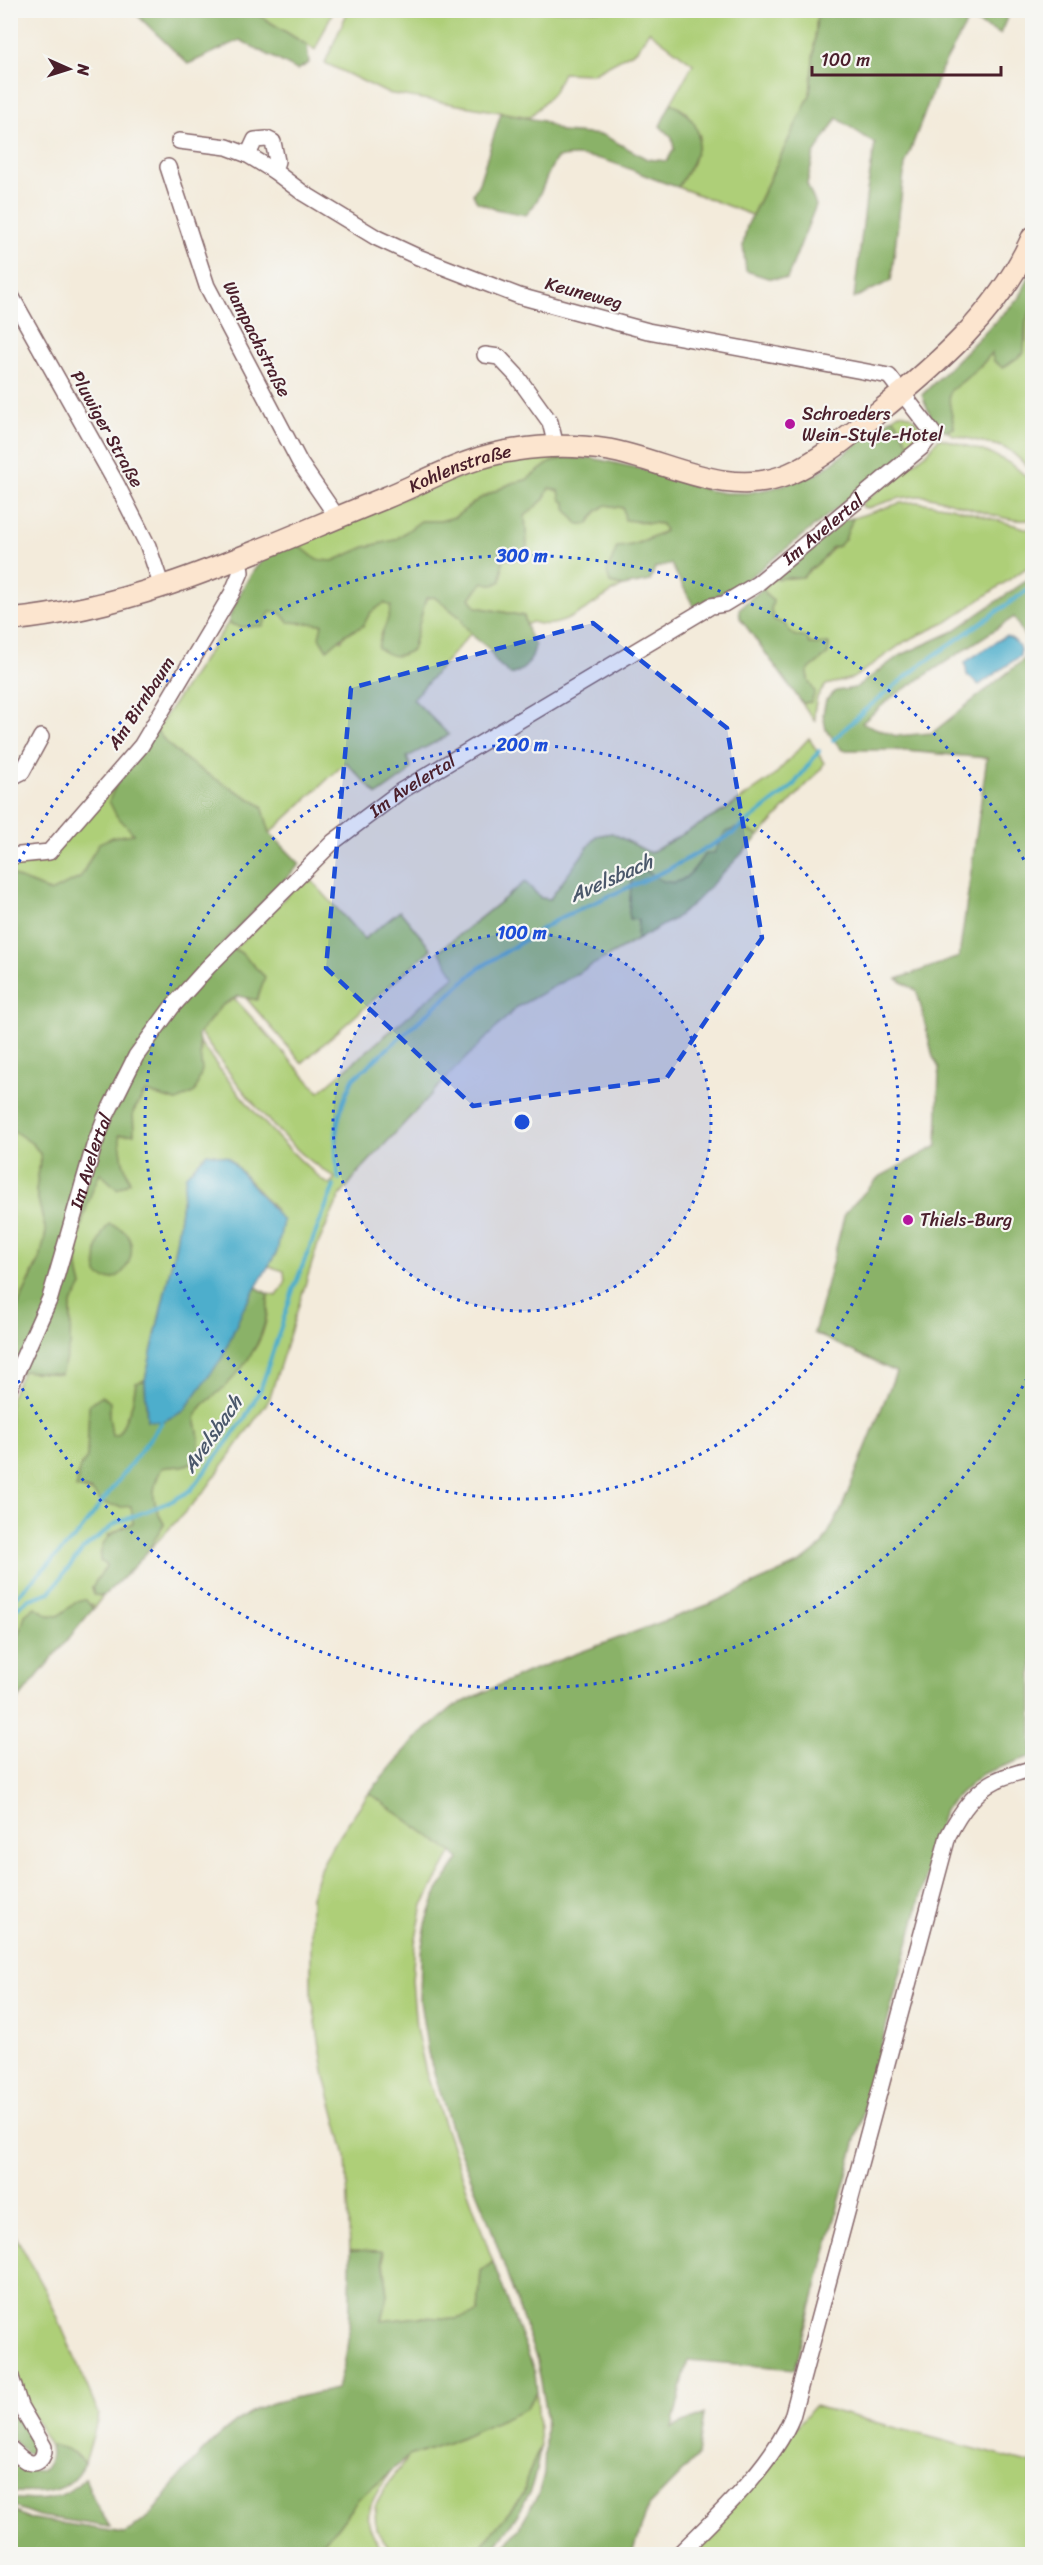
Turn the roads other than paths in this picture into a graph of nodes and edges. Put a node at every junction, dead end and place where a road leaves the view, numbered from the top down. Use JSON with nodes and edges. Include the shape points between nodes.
{"nodes":[{"id":1,"x":179,"y":141,"type":"dead end"},
{"id":2,"x":248,"y":155,"type":"junction"},
{"id":3,"x":168,"y":167,"type":"dead end"},
{"id":4,"x":274,"y":171,"type":"junction"},
{"id":5,"x":1032,"y":238,"type":"edge"},
{"id":6,"x":10,"y":294,"type":"edge"},
{"id":7,"x":485,"y":355,"type":"dead end"},
{"id":8,"x":902,"y":393,"type":"junction"},
{"id":9,"x":556,"y":446,"type":"junction"},
{"id":10,"x":337,"y":517,"type":"junction"},
{"id":11,"x":239,"y":558,"type":"junction"},
{"id":12,"x":162,"y":587,"type":"junction"},
{"id":13,"x":10,"y":620,"type":"edge"},
{"id":14,"x":41,"y":737,"type":"dead end"},
{"id":15,"x":10,"y":778,"type":"edge"},
{"id":16,"x":10,"y":856,"type":"edge"},
{"id":17,"x":10,"y":1387,"type":"edge"},
{"id":18,"x":1032,"y":1768,"type":"edge"},
{"id":19,"x":10,"y":2374,"type":"edge"},
{"id":20,"x":10,"y":2448,"type":"edge"},
{"id":21,"x":679,"y":2554,"type":"edge"}],
"edges":[{"from":1,"to":2,"type":"street","name":"Keuneweg","via":[[227,147]]},
{"from":2,"to":4,"type":"street","name":"Keuneweg"},
{"from":2,"to":4,"type":"street","via":[[255,140],[273,142],[277,160]]},
{"from":3,"to":10,"type":"street","name":"Wampachstraße","via":[[207,286],[300,463]]},
{"from":4,"to":8,"type":"street","name":"Keuneweg","via":[[303,194],[377,238],[519,296],[648,331],[889,375]]},
{"from":5,"to":8,"type":"main road","via":[[1011,278],[968,333]]},
{"from":6,"to":12,"type":"street","name":"Pluwiger Straße","via":[[117,485],[148,546]]},
{"from":7,"to":9,"type":"street","via":[[499,357],[516,375],[550,422]]},
{"from":8,"to":9,"type":"main road","name":"Kohlenstraße","via":[[827,452],[768,481],[731,483],[608,450]]},
{"from":8,"to":17,"type":"street","name":"Im Avelertal","via":[[930,427],[930,438],[757,584],[724,604],[711,606],[401,791],[333,842],[172,1007],[136,1056],[105,1118],[50,1298]]},
{"from":9,"to":10,"type":"main road","name":"Kohlenstraße","via":[[470,460]]},
{"from":10,"to":11,"type":"main road","name":"Kohlenstraße"},
{"from":11,"to":12,"type":"main road","name":"Kohlenstraße"},
{"from":11,"to":16,"type":"street","name":"Am Birnbaum","via":[[241,572],[232,593],[141,746],[49,852]]},
{"from":12,"to":13,"type":"main road","name":"Kohlenstraße","via":[[92,608]]},
{"from":14,"to":15,"type":"street","via":[[22,772]]},
{"from":18,"to":21,"type":"street","via":[[996,1780],[977,1795],[960,1813],[948,1836],[792,2417],[761,2466]]},
{"from":19,"to":20,"type":"street","via":[[20,2406],[44,2453],[33,2463],[24,2461]]}]}
